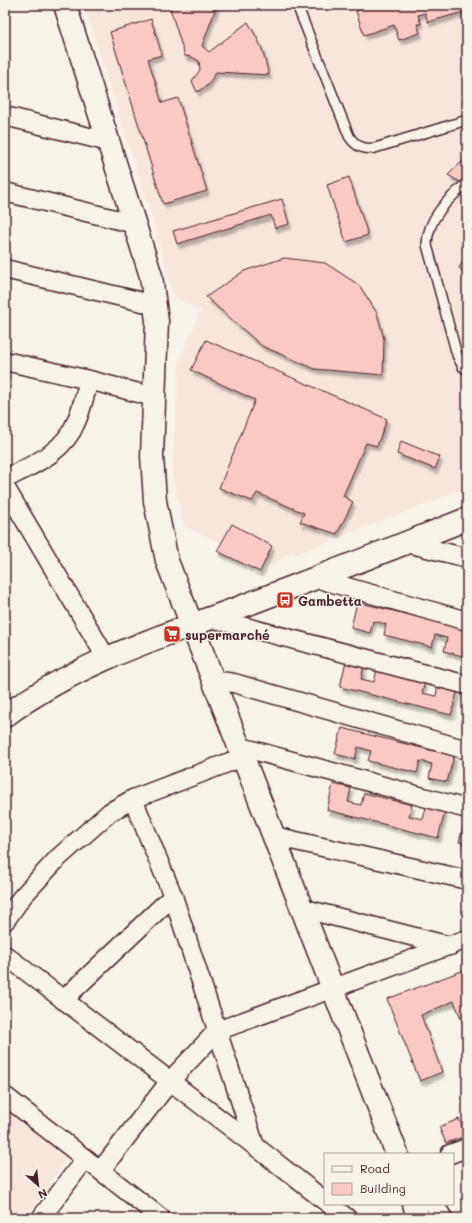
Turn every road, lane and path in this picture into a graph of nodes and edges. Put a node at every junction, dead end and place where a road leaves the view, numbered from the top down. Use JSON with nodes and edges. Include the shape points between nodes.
{"nodes":[{"id":1,"x":65,"y":5,"type":"edge"},
{"id":2,"x":297,"y":5,"type":"edge"},
{"id":3,"x":5,"y":116,"type":"edge"},
{"id":4,"x":467,"y":120,"type":"edge"},
{"id":5,"x":109,"y":142,"type":"junction"},
{"id":6,"x":467,"y":183,"type":"edge"},
{"id":7,"x":5,"y":192,"type":"edge"},
{"id":8,"x":135,"y":224,"type":"junction"},
{"id":9,"x":5,"y":269,"type":"edge"},
{"id":10,"x":155,"y":305,"type":"junction"},
{"id":11,"x":5,"y":361,"type":"edge"},
{"id":12,"x":467,"y":370,"type":"edge"},
{"id":13,"x":89,"y":380,"type":"junction"},
{"id":14,"x":154,"y":397,"type":"junction"},
{"id":15,"x":5,"y":479,"type":"edge"},
{"id":16,"x":5,"y":487,"type":"edge"},
{"id":17,"x":467,"y":519,"type":"edge"},
{"id":18,"x":407,"y":542,"type":"junction"},
{"id":19,"x":467,"y":558,"type":"edge"},
{"id":20,"x":315,"y":578,"type":"junction"},
{"id":21,"x":201,"y":621,"type":"junction"},
{"id":22,"x":467,"y":621,"type":"edge"},
{"id":23,"x":107,"y":659,"type":"junction"},
{"id":24,"x":213,"y":680,"type":"junction"},
{"id":25,"x":467,"y":685,"type":"edge"},
{"id":26,"x":5,"y":716,"type":"edge"},
{"id":27,"x":467,"y":750,"type":"edge"},
{"id":28,"x":241,"y":752,"type":"junction"},
{"id":29,"x":133,"y":799,"type":"junction"},
{"id":30,"x":467,"y":809,"type":"edge"},
{"id":31,"x":274,"y":836,"type":"junction"},
{"id":32,"x":464,"y":879,"type":"dead end"},
{"id":33,"x":173,"y":896,"type":"junction"},
{"id":34,"x":301,"y":908,"type":"junction"},
{"id":35,"x":5,"y":921,"type":"edge"},
{"id":36,"x":467,"y":939,"type":"edge"},
{"id":37,"x":450,"y":946,"type":"junction"},
{"id":38,"x":5,"y":955,"type":"edge"},
{"id":39,"x":333,"y":989,"type":"junction"},
{"id":40,"x":63,"y":1000,"type":"junction"},
{"id":41,"x":217,"y":1031,"type":"junction"},
{"id":42,"x":170,"y":1081,"type":"junction"},
{"id":43,"x":5,"y":1096,"type":"edge"},
{"id":44,"x":255,"y":1146,"type":"junction"},
{"id":45,"x":467,"y":1148,"type":"edge"},
{"id":46,"x":396,"y":1153,"type":"edge"},
{"id":47,"x":453,"y":1153,"type":"edge"},
{"id":48,"x":84,"y":1158,"type":"junction"},
{"id":49,"x":101,"y":1170,"type":"junction"},
{"id":50,"x":324,"y":1200,"type":"edge"},
{"id":51,"x":330,"y":1205,"type":"edge"},
{"id":52,"x":414,"y":1205,"type":"edge"},
{"id":53,"x":435,"y":1205,"type":"edge"},
{"id":54,"x":42,"y":1218,"type":"edge"},
{"id":55,"x":161,"y":1218,"type":"edge"},
{"id":56,"x":347,"y":1218,"type":"edge"},
{"id":57,"x":418,"y":1218,"type":"edge"},
{"id":58,"x":443,"y":1218,"type":"edge"}],
"edges":[{"from":1,"to":5,"type":"street"},
{"from":2,"to":4,"type":"lane","via":[[349,136],[357,145],[375,148]]},
{"from":3,"to":5,"type":"street"},
{"from":5,"to":8,"type":"street"},
{"from":6,"to":12,"type":"lane","via":[[439,212],[427,235],[427,245],[456,355]]},
{"from":7,"to":8,"type":"street"},
{"from":8,"to":10,"type":"street","via":[[151,276]]},
{"from":9,"to":10,"type":"street"},
{"from":10,"to":14,"type":"street","via":[[157,321]]},
{"from":11,"to":13,"type":"street"},
{"from":13,"to":14,"type":"street"},
{"from":13,"to":15,"type":"street","via":[[76,423],[64,443],[49,456]]},
{"from":14,"to":21,"type":"street","via":[[152,456],[155,501],[167,562]]},
{"from":16,"to":23,"type":"street"},
{"from":17,"to":18,"type":"street"},
{"from":18,"to":19,"type":"street"},
{"from":18,"to":20,"type":"street"},
{"from":20,"to":21,"type":"street"},
{"from":20,"to":22,"type":"street"},
{"from":21,"to":23,"type":"street"},
{"from":21,"to":24,"type":"street"},
{"from":21,"to":25,"type":"street"},
{"from":23,"to":26,"type":"street","via":[[37,694]]},
{"from":24,"to":27,"type":"street","via":[[234,683]]},
{"from":24,"to":28,"type":"street"},
{"from":28,"to":29,"type":"street"},
{"from":28,"to":30,"type":"street"},
{"from":28,"to":31,"type":"street"},
{"from":29,"to":33,"type":"street"},
{"from":29,"to":35,"type":"street","via":[[110,812],[58,858],[22,897]]},
{"from":31,"to":32,"type":"street"},
{"from":31,"to":34,"type":"street"},
{"from":33,"to":40,"type":"street"},
{"from":33,"to":41,"type":"street"},
{"from":34,"to":37,"type":"street"},
{"from":34,"to":39,"type":"street"},
{"from":36,"to":37,"type":"street"},
{"from":37,"to":39,"type":"street"},
{"from":38,"to":40,"type":"street"},
{"from":39,"to":41,"type":"street"},
{"from":39,"to":46,"type":"street"},
{"from":40,"to":42,"type":"street"},
{"from":41,"to":42,"type":"street"},
{"from":41,"to":44,"type":"street"},
{"from":42,"to":44,"type":"street"},
{"from":42,"to":49,"type":"street"},
{"from":43,"to":48,"type":"street"},
{"from":44,"to":50,"type":"street"},
{"from":45,"to":47,"type":"street"},
{"from":48,"to":49,"type":"street"},
{"from":48,"to":54,"type":"street"},
{"from":49,"to":55,"type":"street"},
{"from":51,"to":56,"type":"street"},
{"from":52,"to":57,"type":"street"},
{"from":53,"to":58,"type":"street"}]}
